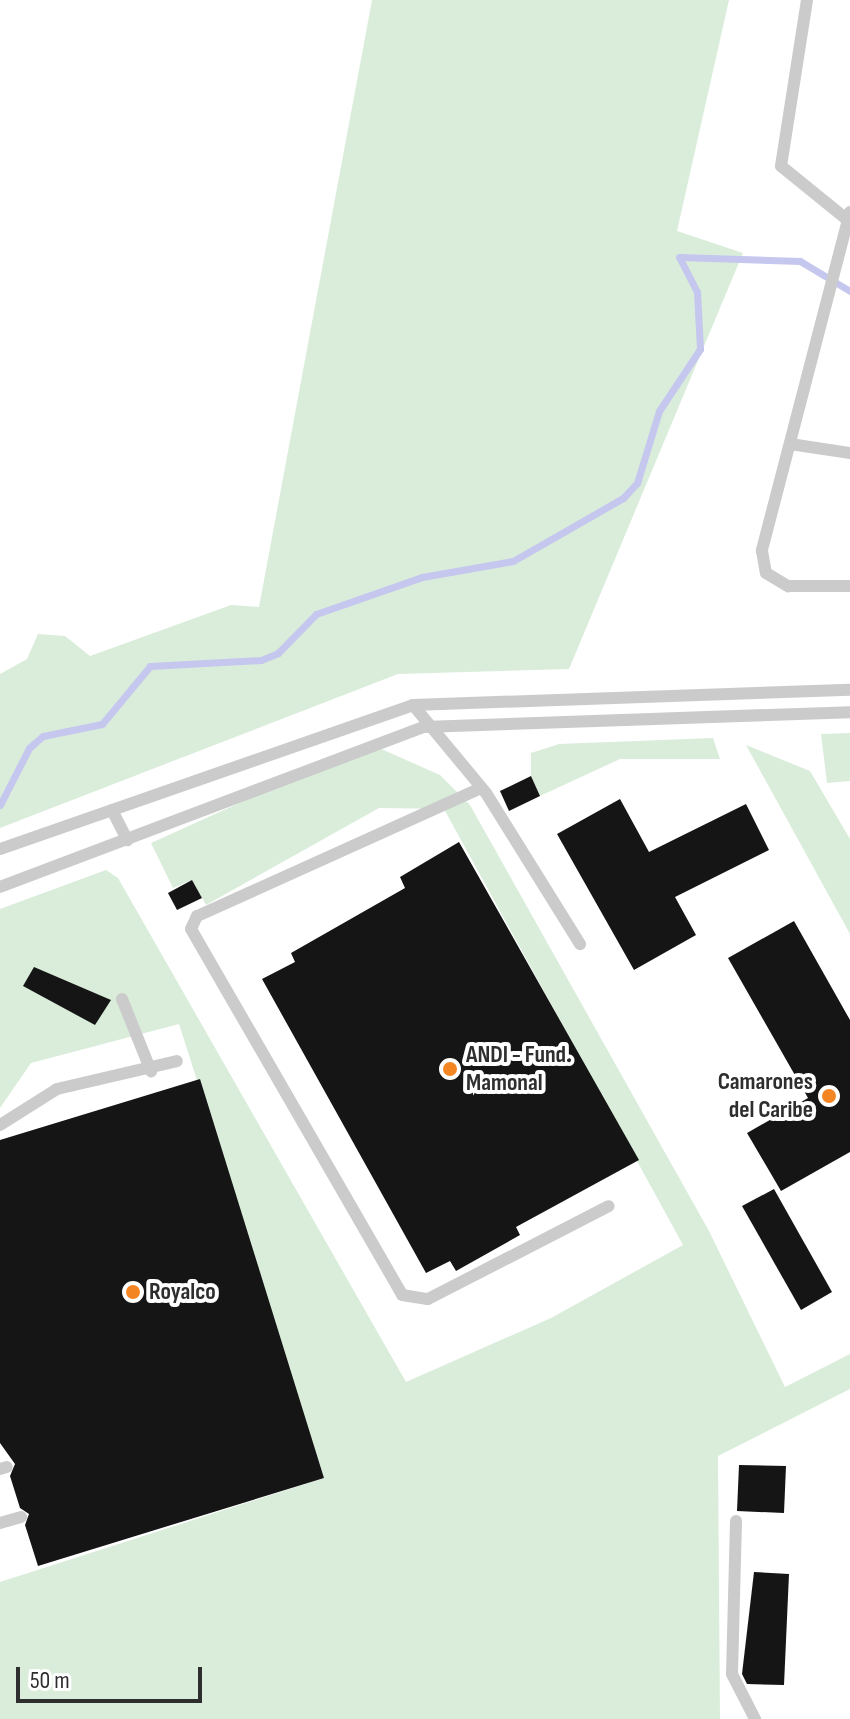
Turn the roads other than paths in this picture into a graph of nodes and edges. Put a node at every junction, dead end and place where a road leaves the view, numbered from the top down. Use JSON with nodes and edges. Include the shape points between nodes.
{"nodes":[{"id":1,"x":807,"y":0,"type":"edge"},
{"id":2,"x":849,"y":218,"type":"edge"},
{"id":3,"x":790,"y":444,"type":"junction"},
{"id":4,"x":850,"y":453,"type":"edge"},
{"id":5,"x":850,"y":586,"type":"edge"},
{"id":6,"x":850,"y":690,"type":"edge"},
{"id":7,"x":670,"y":694,"type":"junction"},
{"id":8,"x":413,"y":705,"type":"junction"},
{"id":9,"x":850,"y":712,"type":"edge"},
{"id":10,"x":670,"y":718,"type":"junction"},
{"id":11,"x":424,"y":727,"type":"junction"},
{"id":12,"x":481,"y":788,"type":"junction"},
{"id":13,"x":112,"y":810,"type":"junction"},
{"id":14,"x":127,"y":840,"type":"junction"},
{"id":15,"x":0,"y":849,"type":"edge"},
{"id":16,"x":0,"y":887,"type":"edge"},
{"id":17,"x":580,"y":944,"type":"dead end"},
{"id":18,"x":122,"y":999,"type":"dead end"},
{"id":19,"x":177,"y":1061,"type":"dead end"},
{"id":20,"x":151,"y":1071,"type":"junction"},
{"id":21,"x":0,"y":1125,"type":"edge"},
{"id":22,"x":609,"y":1206,"type":"dead end"},
{"id":23,"x":21,"y":1517,"type":"dead end"},
{"id":24,"x":736,"y":1521,"type":"dead end"},
{"id":25,"x":0,"y":1523,"type":"edge"},
{"id":26,"x":755,"y":1719,"type":"edge"}],
"edges":[{"from":1,"to":2,"type":"lane","via":[[781,166]]},
{"from":2,"to":3,"type":"lane"},
{"from":3,"to":4,"type":"lane"},
{"from":3,"to":5,"type":"lane","via":[[762,551],[766,573],[788,586]]},
{"from":6,"to":7,"type":"lane"},
{"from":7,"to":8,"type":"lane"},
{"from":7,"to":10,"type":"lane"},
{"from":8,"to":11,"type":"lane"},
{"from":8,"to":13,"type":"lane"},
{"from":9,"to":10,"type":"lane"},
{"from":10,"to":11,"type":"lane"},
{"from":11,"to":12,"type":"lane"},
{"from":11,"to":14,"type":"lane"},
{"from":12,"to":17,"type":"lane"},
{"from":12,"to":22,"type":"lane","via":[[197,916],[191,929],[402,1295],[428,1299]]},
{"from":13,"to":14,"type":"lane"},
{"from":13,"to":15,"type":"lane"},
{"from":14,"to":16,"type":"lane"},
{"from":18,"to":20,"type":"lane"},
{"from":19,"to":20,"type":"lane"},
{"from":20,"to":21,"type":"lane","via":[[57,1089]]},
{"from":23,"to":25,"type":"lane"},
{"from":24,"to":26,"type":"lane","via":[[732,1674]]}]}
